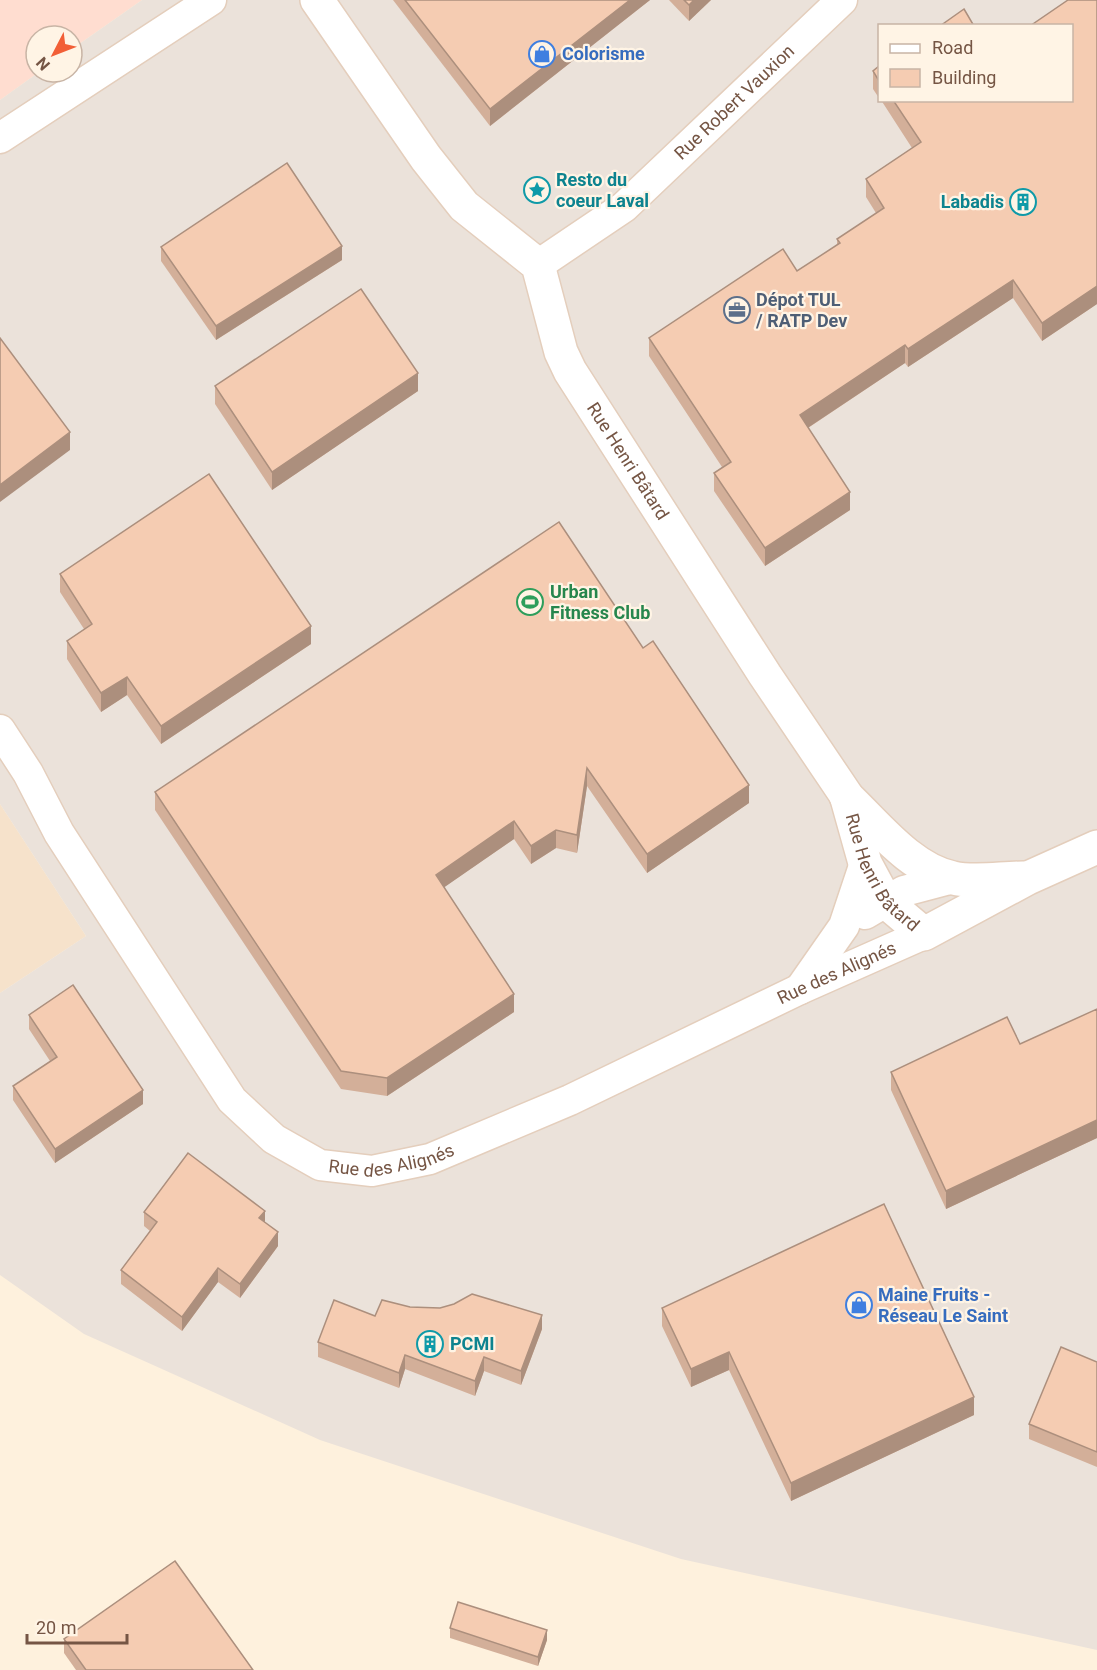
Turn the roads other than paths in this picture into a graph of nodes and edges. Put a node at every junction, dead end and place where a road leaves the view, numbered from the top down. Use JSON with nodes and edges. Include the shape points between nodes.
{"nodes":[{"id":1,"x":211,"y":0,"type":"edge"},
{"id":2,"x":318,"y":0,"type":"edge"},
{"id":3,"x":842,"y":0,"type":"edge"},
{"id":4,"x":0,"y":138,"type":"edge"},
{"id":5,"x":538,"y":265,"type":"junction"},
{"id":6,"x":0,"y":730,"type":"edge"},
{"id":7,"x":846,"y":795,"type":"junction"},
{"id":8,"x":1097,"y":847,"type":"edge"},
{"id":9,"x":865,"y":863,"type":"junction"},
{"id":10,"x":953,"y":878,"type":"junction"},
{"id":11,"x":1028,"y":878,"type":"junction"},
{"id":12,"x":886,"y":902,"type":"junction"},
{"id":13,"x":844,"y":926,"type":"junction"},
{"id":14,"x":924,"y":934,"type":"junction"},
{"id":15,"x":800,"y":989,"type":"junction"}],
"edges":[{"from":1,"to":4,"type":"street"},
{"from":2,"to":5,"type":"street","via":[[426,158],[464,206]]},
{"from":3,"to":5,"type":"street","name":"Rue Robert Vauxion","via":[[624,207]]},
{"from":5,"to":7,"type":"street","name":"Rue Henri Bâtard","via":[[561,352],[570,371]]},
{"from":6,"to":15,"type":"street","name":"Rue des Alignés","via":[[59,833],[232,1100],[274,1139],[320,1165],[372,1171],[430,1159],[570,1100]]},
{"from":7,"to":9,"type":"street","name":"Rue Henri Bâtard"},
{"from":7,"to":10,"type":"street","via":[[906,853]]},
{"from":8,"to":11,"type":"street"},
{"from":9,"to":12,"type":"street","name":"Rue Henri Bâtard"},
{"from":9,"to":13,"type":"street"},
{"from":10,"to":11,"type":"street"},
{"from":10,"to":12,"type":"street","via":[[911,888]]},
{"from":11,"to":14,"type":"street"},
{"from":12,"to":13,"type":"street"},
{"from":12,"to":14,"type":"street","name":"Rue Henri Bâtard"},
{"from":13,"to":15,"type":"street"},
{"from":14,"to":15,"type":"street","name":"Rue des Alignés"}]}
